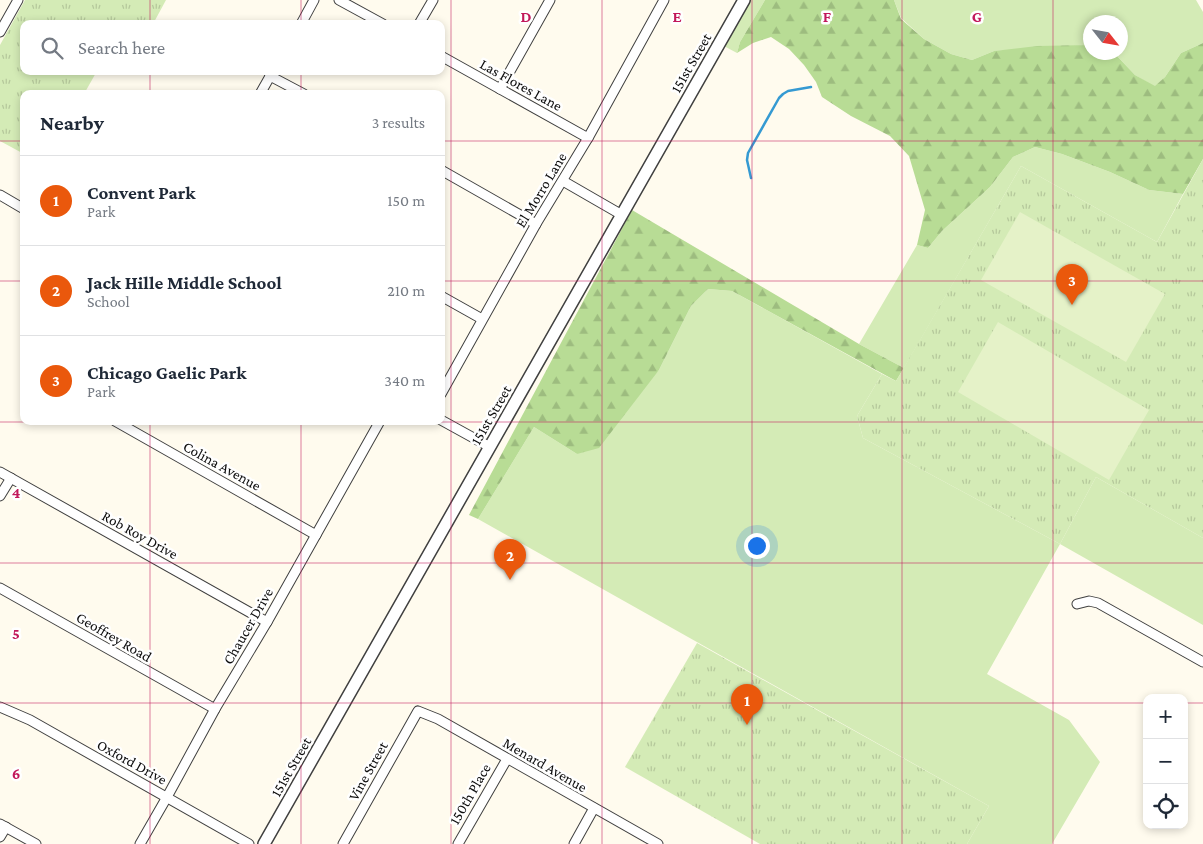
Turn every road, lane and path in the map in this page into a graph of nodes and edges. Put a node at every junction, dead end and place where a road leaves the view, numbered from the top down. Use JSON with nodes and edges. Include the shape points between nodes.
{"nodes":[{"id":1,"x":18,"y":0,"type":"edge"},
{"id":2,"x":314,"y":0,"type":"edge"},
{"id":3,"x":339,"y":0,"type":"edge"},
{"id":4,"x":433,"y":0,"type":"edge"},
{"id":5,"x":550,"y":0,"type":"edge"},
{"id":6,"x":664,"y":0,"type":"edge"},
{"id":7,"x":744,"y":0,"type":"edge"},
{"id":8,"x":303,"y":20,"type":"edge"},
{"id":9,"x":376,"y":20,"type":"edge"},
{"id":10,"x":421,"y":20,"type":"edge"},
{"id":11,"x":0,"y":32,"type":"edge"},
{"id":12,"x":445,"y":58,"type":"edge"},
{"id":13,"x":271,"y":75,"type":"edge"},
{"id":14,"x":274,"y":75,"type":"edge"},
{"id":15,"x":500,"y":89,"type":"junction"},
{"id":16,"x":262,"y":90,"type":"edge"},
{"id":17,"x":298,"y":90,"type":"edge"},
{"id":18,"x":588,"y":138,"type":"junction"},
{"id":19,"x":445,"y":172,"type":"edge"},
{"id":20,"x":563,"y":181,"type":"junction"},
{"id":21,"x":0,"y":195,"type":"edge"},
{"id":22,"x":20,"y":207,"type":"edge"},
{"id":23,"x":622,"y":214,"type":"junction"},
{"id":24,"x":536,"y":224,"type":"junction"},
{"id":25,"x":445,"y":298,"type":"edge"},
{"id":26,"x":482,"y":319,"type":"junction"},
{"id":27,"x":445,"y":387,"type":"edge"},
{"id":28,"x":445,"y":422,"type":"edge"},
{"id":29,"x":122,"y":425,"type":"edge"},
{"id":30,"x":378,"y":425,"type":"edge"},
{"id":31,"x":490,"y":447,"type":"junction"},
{"id":32,"x":0,"y":472,"type":"edge"},
{"id":33,"x":11,"y":478,"type":"junction"},
{"id":34,"x":0,"y":496,"type":"edge"},
{"id":35,"x":316,"y":535,"type":"junction"},
{"id":36,"x":0,"y":588,"type":"edge"},
{"id":37,"x":1077,"y":604,"type":"dead end"},
{"id":38,"x":267,"y":622,"type":"junction"},
{"id":39,"x":1203,"y":662,"type":"edge"},
{"id":40,"x":0,"y":707,"type":"edge"},
{"id":41,"x":215,"y":710,"type":"junction"},
{"id":42,"x":418,"y":711,"type":"joint"},
{"id":43,"x":506,"y":759,"type":"junction"},
{"id":44,"x":167,"y":797,"type":"junction"},
{"id":45,"x":594,"y":808,"type":"junction"},
{"id":46,"x":3,"y":826,"type":"edge"},
{"id":47,"x":0,"y":837,"type":"edge"},
{"id":48,"x":36,"y":844,"type":"edge"},
{"id":49,"x":140,"y":844,"type":"edge"},
{"id":50,"x":249,"y":844,"type":"edge"},
{"id":51,"x":264,"y":844,"type":"edge"},
{"id":52,"x":342,"y":844,"type":"edge"},
{"id":53,"x":458,"y":844,"type":"edge"},
{"id":54,"x":574,"y":844,"type":"edge"},
{"id":55,"x":658,"y":844,"type":"edge"}],
"edges":[{"from":1,"to":11,"type":"street"},
{"from":2,"to":8,"type":"street"},
{"from":3,"to":9,"type":"street"},
{"from":4,"to":10,"type":"street"},
{"from":5,"to":15,"type":"street"},
{"from":6,"to":18,"type":"street","name":"El Morro Lane"},
{"from":7,"to":23,"type":"street","name":"151st Street"},
{"from":12,"to":15,"type":"street","name":"Las Flores Lane"},
{"from":13,"to":16,"type":"street"},
{"from":14,"to":17,"type":"street"},
{"from":15,"to":18,"type":"street","name":"Las Flores Lane"},
{"from":18,"to":20,"type":"street","name":"El Morro Lane"},
{"from":19,"to":24,"type":"street"},
{"from":20,"to":23,"type":"street"},
{"from":20,"to":24,"type":"street","name":"El Morro Lane"},
{"from":21,"to":22,"type":"street"},
{"from":23,"to":31,"type":"street","name":"151st Street"},
{"from":24,"to":26,"type":"street","name":"El Morro Lane"},
{"from":25,"to":26,"type":"street"},
{"from":26,"to":27,"type":"street","name":"El Morro Lane"},
{"from":28,"to":31,"type":"street"},
{"from":29,"to":35,"type":"street","name":"Colina Avenue"},
{"from":30,"to":35,"type":"street","name":"Chaucer Drive"},
{"from":31,"to":51,"type":"street","name":"151st Street"},
{"from":32,"to":33,"type":"street","name":"Rob Roy Drive"},
{"from":33,"to":34,"type":"street"},
{"from":33,"to":38,"type":"street","name":"Rob Roy Drive"},
{"from":35,"to":38,"type":"street","name":"Chaucer Drive"},
{"from":36,"to":41,"type":"street","name":"Geoffrey Road"},
{"from":37,"to":39,"type":"street","via":[[1098,602]]},
{"from":38,"to":41,"type":"street","name":"Chaucer Drive"},
{"from":40,"to":44,"type":"street","name":"Oxford Drive","via":[[30,720]]},
{"from":41,"to":44,"type":"street","name":"Chaucer Drive"},
{"from":42,"to":43,"type":"street","name":"Menard Avenue"},
{"from":42,"to":52,"type":"street","name":"Vine Street"},
{"from":43,"to":45,"type":"street","name":"Menard Avenue"},
{"from":43,"to":53,"type":"street","name":"150th Place"},
{"from":44,"to":49,"type":"street","name":"Chaucer Drive"},
{"from":44,"to":50,"type":"street","name":"Oxford Drive"},
{"from":45,"to":54,"type":"street"},
{"from":45,"to":55,"type":"street","name":"Menard Avenue"},
{"from":46,"to":47,"type":"street"},
{"from":46,"to":48,"type":"street"}]}
